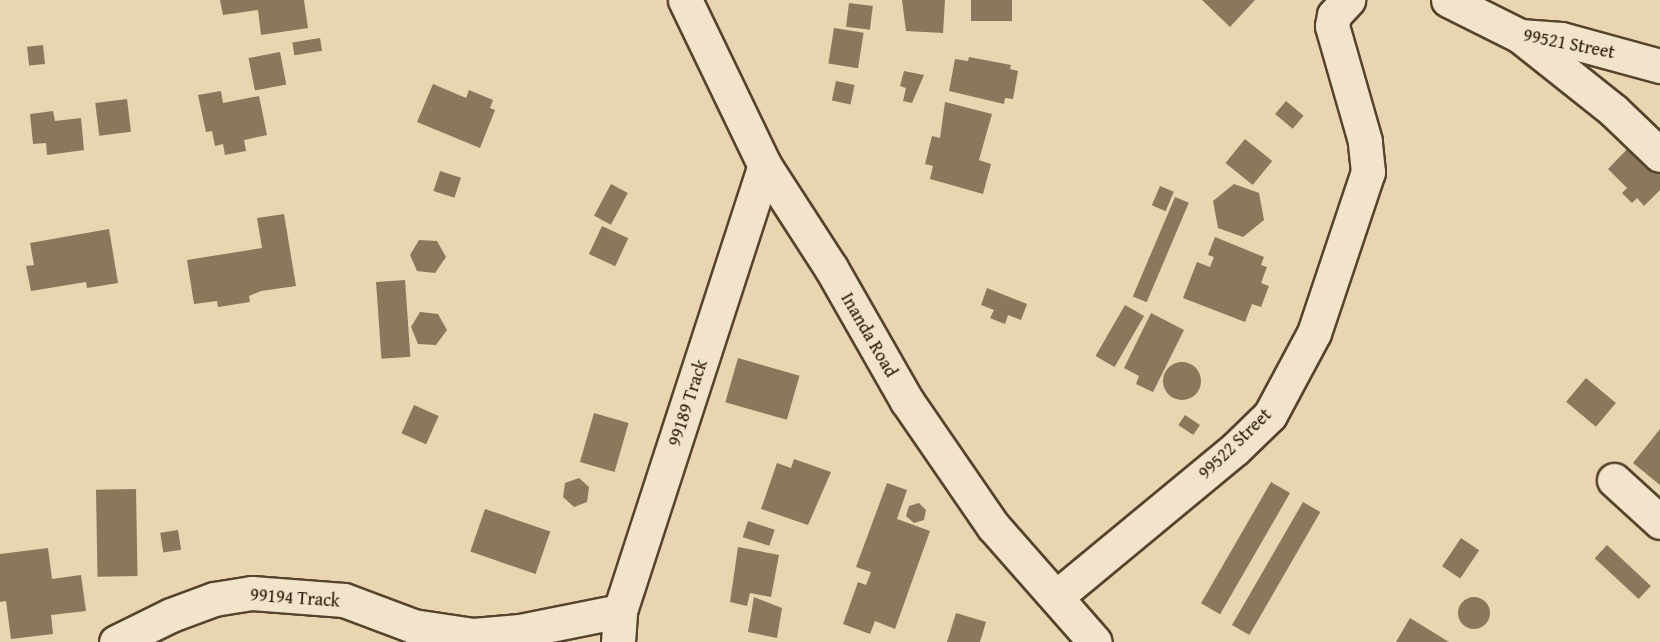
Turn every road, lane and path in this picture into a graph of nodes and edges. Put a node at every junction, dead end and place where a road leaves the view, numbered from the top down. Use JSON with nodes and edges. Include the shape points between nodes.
{"nodes":[{"id":1,"x":685,"y":0,"type":"edge"},
{"id":2,"x":1348,"y":0,"type":"edge"},
{"id":3,"x":1448,"y":0,"type":"edge"},
{"id":4,"x":1520,"y":36,"type":"junction"},
{"id":5,"x":1660,"y":66,"type":"edge"},
{"id":6,"x":1660,"y":155,"type":"edge"},
{"id":7,"x":765,"y":166,"type":"junction"},
{"id":8,"x":1614,"y":480,"type":"dead end"},
{"id":9,"x":1660,"y":522,"type":"edge"},
{"id":10,"x":1056,"y":597,"type":"junction"},
{"id":11,"x":619,"y":626,"type":"edge"},
{"id":12,"x":413,"y":634,"type":"edge"},
{"id":13,"x":116,"y":642,"type":"edge"},
{"id":14,"x":1095,"y":642,"type":"edge"}],
"edges":[{"from":1,"to":7,"type":"street","name":"Inanda Road"},
{"from":2,"to":10,"type":"street","name":"99522 Street","via":[[1334,15],[1332,26],[1365,141],[1368,172],[1314,333],[1270,415],[1235,449]]},
{"from":3,"to":4,"type":"street","name":"99521 Street"},
{"from":4,"to":5,"type":"street","name":"99521 Street","via":[[1561,39]]},
{"from":4,"to":6,"type":"street","via":[[1613,110]]},
{"from":7,"to":10,"type":"street","name":"Inanda Road","via":[[831,268],[926,431],[993,526]]},
{"from":7,"to":11,"type":"street","name":"99189 Track"},
{"from":8,"to":9,"type":"street"},
{"from":10,"to":14,"type":"street","name":"Inanda Road"},
{"from":11,"to":12,"type":"street","name":"99194 Track","via":[[473,635]]},
{"from":12,"to":13,"type":"street","name":"99194 Track","via":[[344,600],[252,593],[214,599]]}]}
